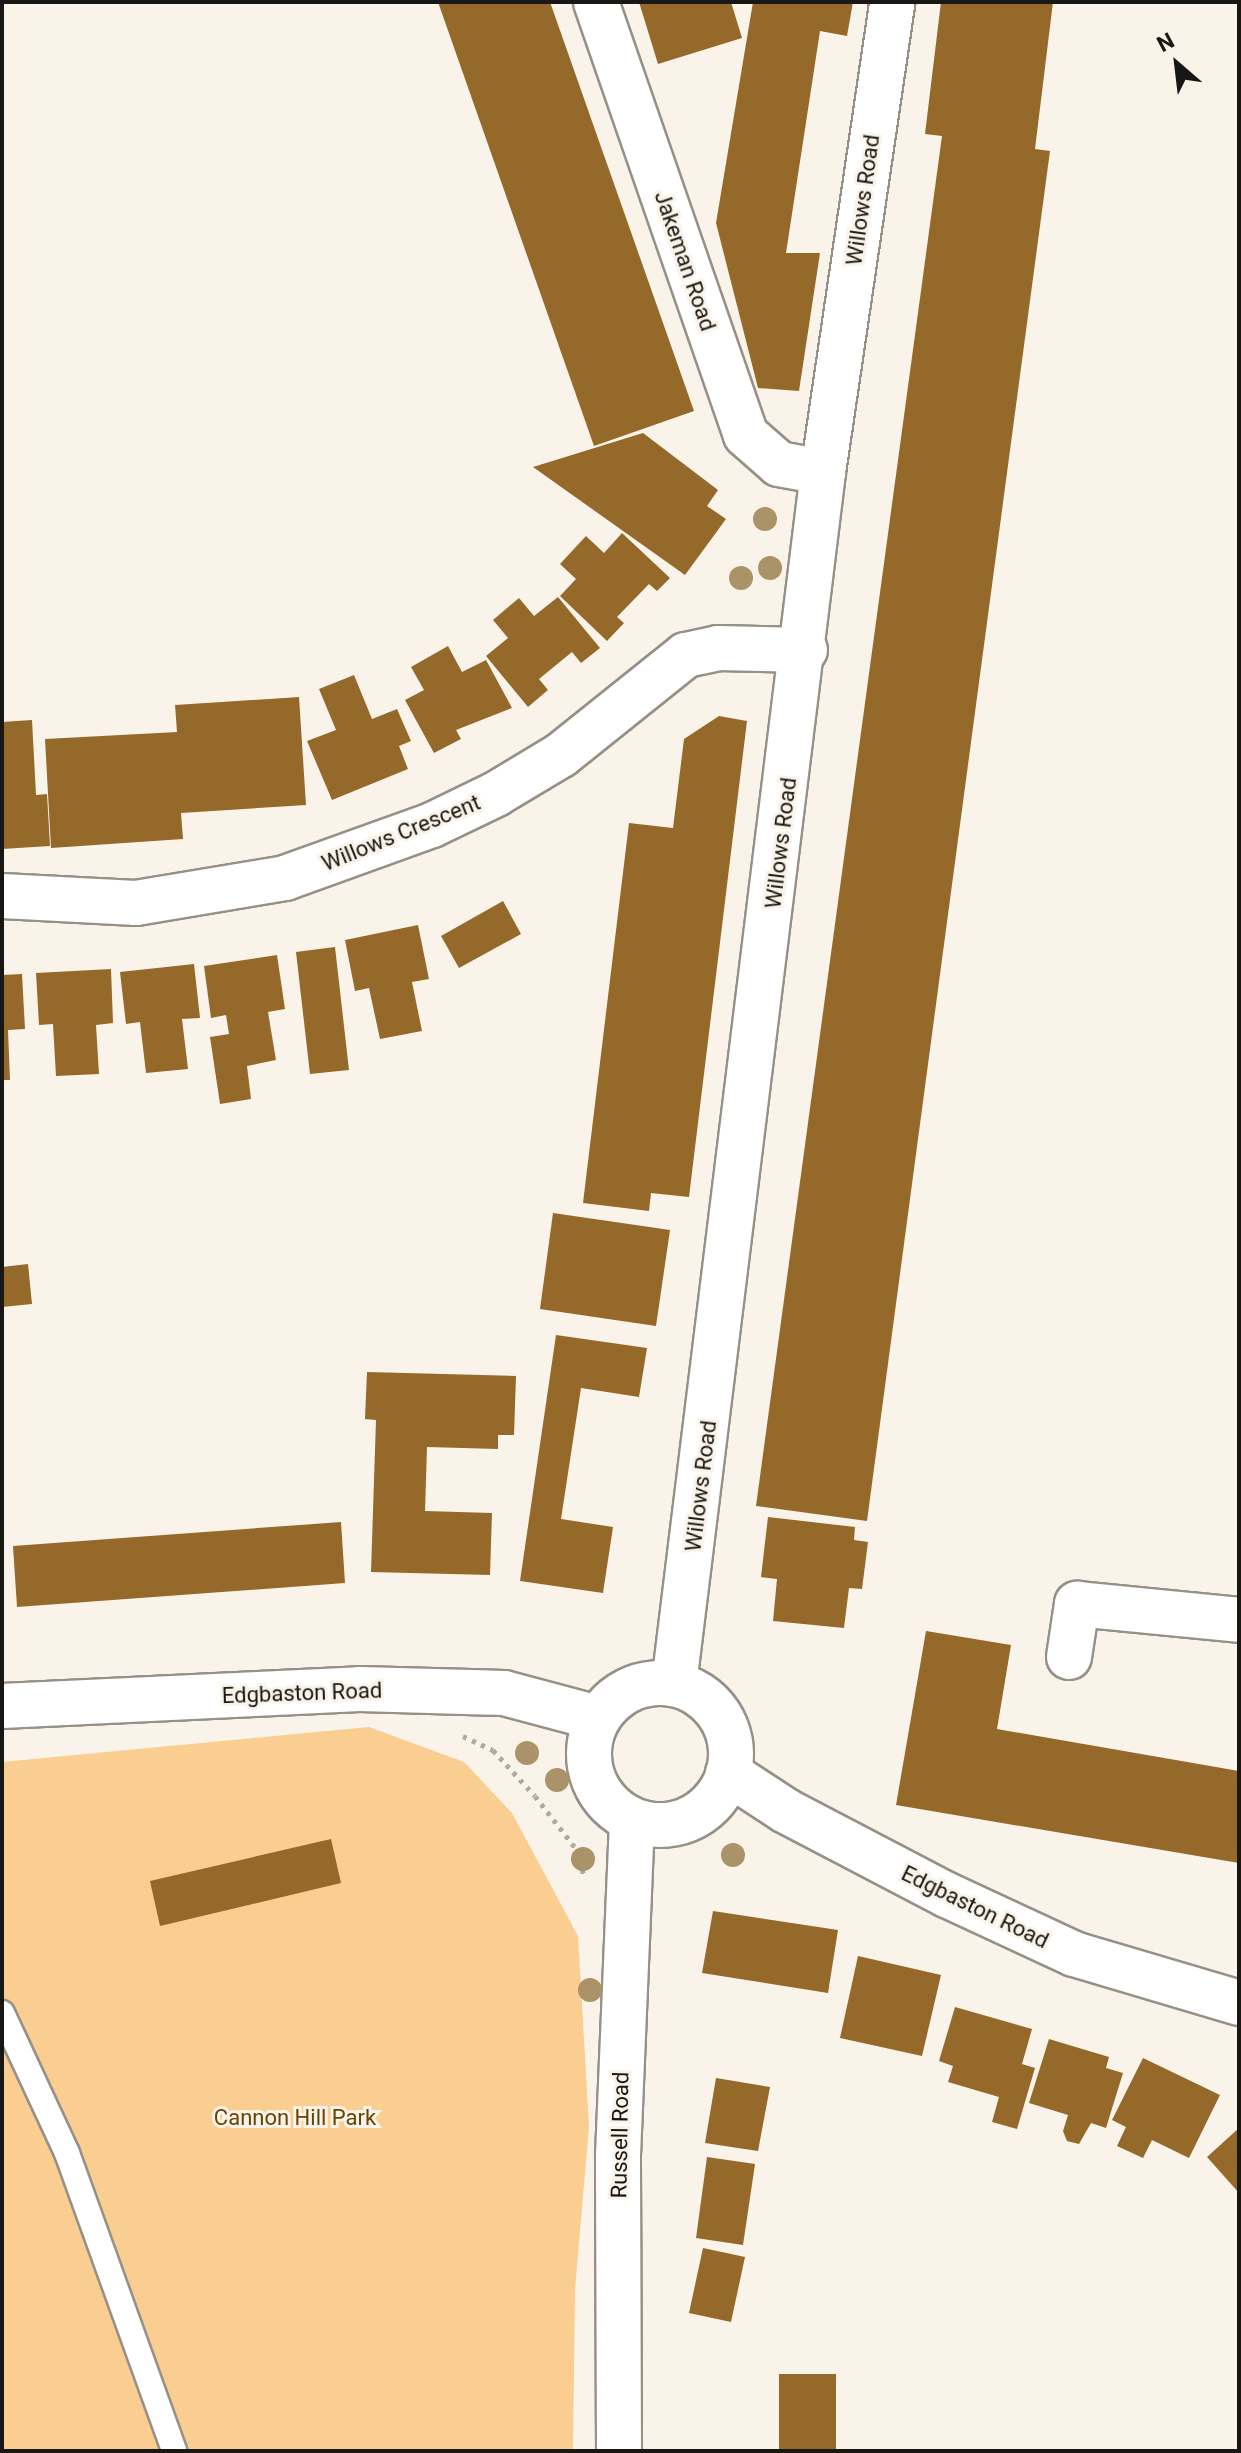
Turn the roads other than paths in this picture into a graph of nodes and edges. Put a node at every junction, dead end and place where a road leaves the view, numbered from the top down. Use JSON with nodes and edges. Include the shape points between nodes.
{"nodes":[{"id":1,"x":596,"y":2,"type":"edge"},
{"id":2,"x":892,"y":2,"type":"edge"},
{"id":3,"x":823,"y":472,"type":"junction"},
{"id":4,"x":805,"y":650,"type":"junction"},
{"id":5,"x":2,"y":896,"type":"edge"},
{"id":6,"x":1239,"y":1620,"type":"edge"},
{"id":7,"x":1069,"y":1657,"type":"dead end"},
{"id":8,"x":674,"y":1684,"type":"junction"},
{"id":9,"x":2,"y":1706,"type":"edge"},
{"id":10,"x":598,"y":1718,"type":"junction"},
{"id":11,"x":728,"y":1773,"type":"junction"},
{"id":12,"x":632,"y":1820,"type":"junction"},
{"id":13,"x":1239,"y":2003,"type":"edge"},
{"id":14,"x":2,"y":2013,"type":"edge"},
{"id":15,"x":174,"y":2451,"type":"edge"},
{"id":16,"x":619,"y":2451,"type":"edge"}],
"edges":[{"from":1,"to":3,"type":"street","name":"Jakeman Road","via":[[746,435],[779,464]]},
{"from":2,"to":3,"type":"street","name":"Willows Road"},
{"from":3,"to":4,"type":"street","name":"Willows Road"},
{"from":4,"to":5,"type":"street","name":"Willows Crescent","via":[[718,648],[686,655],[561,755],[496,794],[432,825],[285,878],[136,903]]},
{"from":4,"to":8,"type":"street","name":"Willows Road"},
{"from":6,"to":7,"type":"street","via":[[1077,1604]]},
{"from":8,"to":10,"type":"street","via":[[645,1684],[623,1693]]},
{"from":8,"to":11,"type":"street","via":[[697,1693],[724,1723],[731,1747]]},
{"from":9,"to":10,"type":"street","name":"Edgbaston Road","via":[[360,1689],[504,1693]]},
{"from":10,"to":12,"type":"street","via":[[589,1765],[599,1791]]},
{"from":11,"to":12,"type":"street","via":[[717,1796],[698,1814],[676,1823]]},
{"from":11,"to":13,"type":"street","name":"Edgbaston Road","via":[[786,1811],[1074,1954]]},
{"from":12,"to":16,"type":"street","name":"Russell Road","via":[[618,2155]]},
{"from":14,"to":15,"type":"lane","via":[[67,2153]]}]}
